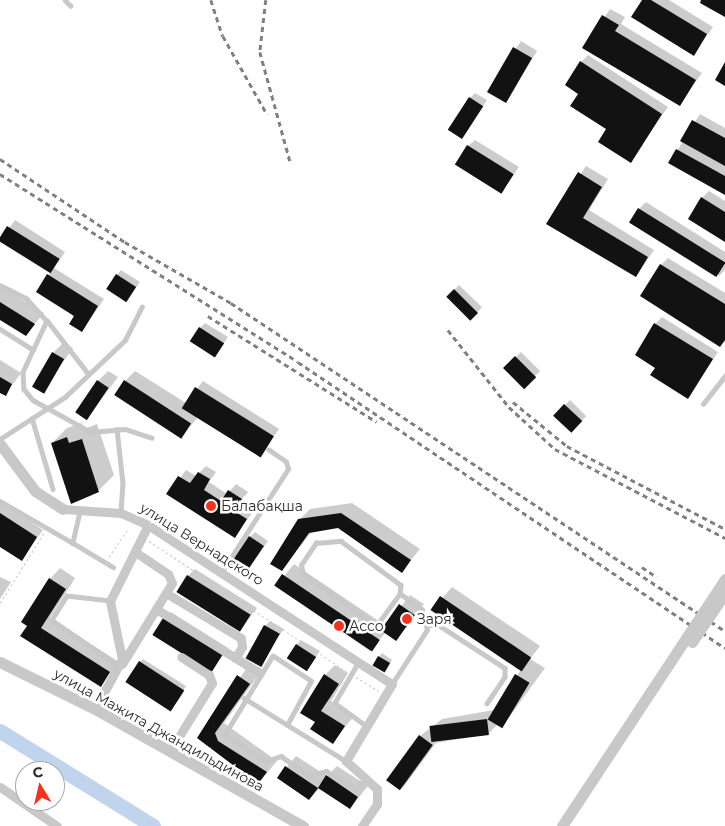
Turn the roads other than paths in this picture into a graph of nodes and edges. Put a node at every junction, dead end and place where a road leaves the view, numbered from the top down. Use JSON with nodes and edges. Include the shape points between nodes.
{"nodes":[{"id":1,"x":65,"y":0,"type":"edge"},
{"id":2,"x":71,"y":6,"type":"dead end"},
{"id":3,"x":0,"y":285,"type":"edge"},
{"id":4,"x":142,"y":307,"type":"dead end"},
{"id":5,"x":47,"y":321,"type":"junction"},
{"id":6,"x":0,"y":329,"type":"edge"},
{"id":7,"x":33,"y":350,"type":"junction"},
{"id":8,"x":88,"y":374,"type":"junction"},
{"id":9,"x":725,"y":376,"type":"edge"},
{"id":10,"x":703,"y":404,"type":"dead end"},
{"id":11,"x":48,"y":410,"type":"junction"},
{"id":12,"x":32,"y":418,"type":"junction"},
{"id":13,"x":117,"y":429,"type":"junction"},
{"id":14,"x":152,"y":438,"type":"dead end"},
{"id":15,"x":0,"y":439,"type":"edge"},
{"id":16,"x":0,"y":444,"type":"edge"},
{"id":17,"x":269,"y":450,"type":"dead end"},
{"id":18,"x":53,"y":489,"type":"dead end"},
{"id":19,"x":0,"y":501,"type":"edge"},
{"id":20,"x":63,"y":509,"type":"joint"},
{"id":21,"x":80,"y":512,"type":"junction"},
{"id":22,"x":121,"y":513,"type":"junction"},
{"id":23,"x":148,"y":525,"type":"junction"},
{"id":24,"x":73,"y":543,"type":"junction"},
{"id":25,"x":135,"y":552,"type":"junction"},
{"id":26,"x":113,"y":567,"type":"dead end"},
{"id":27,"x":221,"y":573,"type":"junction"},
{"id":28,"x":725,"y":579,"type":"edge"},
{"id":29,"x":166,"y":593,"type":"junction"},
{"id":30,"x":725,"y":593,"type":"edge"},
{"id":31,"x":400,"y":594,"type":"junction"},
{"id":32,"x":110,"y":601,"type":"junction"},
{"id":33,"x":156,"y":609,"type":"junction"},
{"id":34,"x":427,"y":626,"type":"junction"},
{"id":35,"x":689,"y":640,"type":"junction"},
{"id":36,"x":181,"y":657,"type":"dead end"},
{"id":37,"x":235,"y":658,"type":"junction"},
{"id":38,"x":0,"y":662,"type":"edge"},
{"id":39,"x":359,"y":662,"type":"junction"},
{"id":40,"x":120,"y":667,"type":"junction"},
{"id":41,"x":260,"y":673,"type":"junction"},
{"id":42,"x":392,"y":684,"type":"junction"},
{"id":43,"x":244,"y":698,"type":"junction"},
{"id":44,"x":487,"y":704,"type":"dead end"},
{"id":45,"x":95,"y":709,"type":"junction"},
{"id":46,"x":287,"y":725,"type":"junction"},
{"id":47,"x":367,"y":726,"type":"junction"},
{"id":48,"x":170,"y":751,"type":"junction"},
{"id":49,"x":346,"y":761,"type":"junction"},
{"id":50,"x":368,"y":777,"type":"junction"},
{"id":51,"x":0,"y":787,"type":"edge"},
{"id":52,"x":56,"y":826,"type":"edge"},
{"id":53,"x":303,"y":826,"type":"edge"},
{"id":54,"x":362,"y":826,"type":"edge"},
{"id":55,"x":562,"y":826,"type":"edge"},
{"id":56,"x":567,"y":826,"type":"edge"}],
"edges":[{"from":1,"to":2,"type":"lane"},
{"from":3,"to":5,"type":"lane","via":[[26,299]]},
{"from":4,"to":8,"type":"lane","via":[[125,340]]},
{"from":5,"to":7,"type":"lane"},
{"from":5,"to":8,"type":"lane"},
{"from":6,"to":7,"type":"lane"},
{"from":7,"to":11,"type":"lane","via":[[23,372],[24,389]]},
{"from":8,"to":11,"type":"lane"},
{"from":9,"to":10,"type":"lane"},
{"from":11,"to":12,"type":"lane"},
{"from":11,"to":13,"type":"lane","via":[[90,432]]},
{"from":12,"to":15,"type":"lane"},
{"from":12,"to":18,"type":"lane"},
{"from":13,"to":14,"type":"lane"},
{"from":13,"to":22,"type":"lane","via":[[124,483]]},
{"from":16,"to":20,"type":"street","name":"улица Вернадского","via":[[35,491]]},
{"from":17,"to":27,"type":"lane","via":[[286,462],[288,469]]},
{"from":19,"to":24,"type":"lane"},
{"from":20,"to":21,"type":"street","name":"улица Вернадского"},
{"from":21,"to":22,"type":"street","name":"улица Вернадского"},
{"from":21,"to":24,"type":"lane"},
{"from":22,"to":23,"type":"street","name":"улица Вернадского"},
{"from":23,"to":25,"type":"street"},
{"from":23,"to":27,"type":"street","name":"улица Вернадского"},
{"from":24,"to":26,"type":"lane"},
{"from":25,"to":29,"type":"street","via":[[171,577]]},
{"from":25,"to":32,"type":"street"},
{"from":27,"to":39,"type":"street","name":"улица Вернадского"},
{"from":28,"to":35,"type":"street","bridge":true},
{"from":29,"to":33,"type":"street"},
{"from":29,"to":37,"type":"street","via":[[241,638],[243,644]]},
{"from":30,"to":35,"type":"street","bridge":true},
{"from":31,"to":31,"type":"lane","via":[[381,621],[372,623],[305,576],[301,565],[319,542],[341,541],[398,580]]},
{"from":31,"to":34,"type":"lane","via":[[422,610]]},
{"from":32,"to":40,"type":"street","via":[[122,652]]},
{"from":32,"to":40,"type":"lane","via":[[67,596],[52,620]]},
{"from":33,"to":37,"type":"street"},
{"from":33,"to":40,"type":"street"},
{"from":34,"to":42,"type":"lane","via":[[424,639]]},
{"from":34,"to":44,"type":"lane","via":[[440,626],[505,668],[505,677]]},
{"from":35,"to":55,"type":"street"},
{"from":35,"to":56,"type":"street"},
{"from":36,"to":48,"type":"street","via":[[209,675],[212,683]]},
{"from":37,"to":41,"type":"street"},
{"from":38,"to":45,"type":"street","name":"улица Мажита Джандильдинова"},
{"from":39,"to":42,"type":"street","name":"улица Вернадского"},
{"from":39,"to":47,"type":"lane","via":[[335,705]]},
{"from":40,"to":45,"type":"street"},
{"from":41,"to":43,"type":"lane"},
{"from":41,"to":46,"type":"lane","via":[[276,656],[310,678]]},
{"from":42,"to":47,"type":"street"},
{"from":43,"to":46,"type":"lane"},
{"from":43,"to":50,"type":"lane","via":[[224,730],[234,741],[266,762],[281,756],[310,776],[326,771],[354,788]]},
{"from":45,"to":48,"type":"street","name":"улица Мажита Джандильдинова"},
{"from":46,"to":49,"type":"lane"},
{"from":47,"to":49,"type":"street"},
{"from":48,"to":53,"type":"street","name":"улица Мажита Джандильдинова"},
{"from":49,"to":50,"type":"street"},
{"from":50,"to":54,"type":"street","via":[[377,789],[378,799]]},
{"from":51,"to":52,"type":"street"}]}
